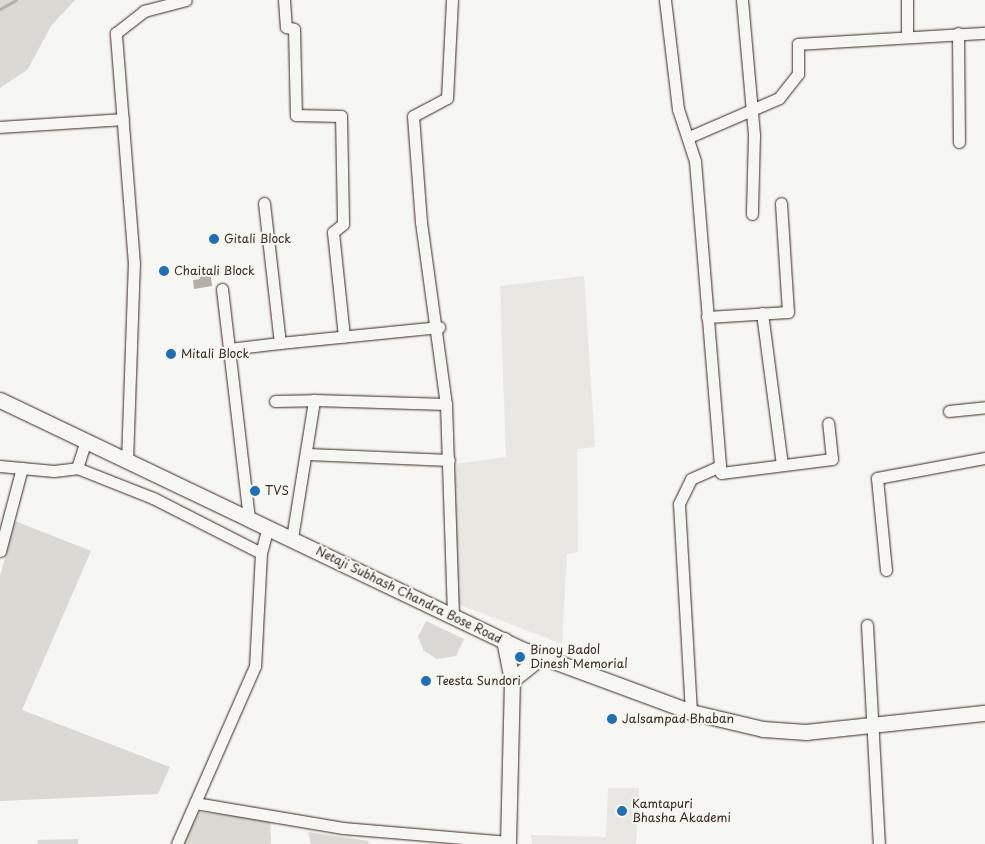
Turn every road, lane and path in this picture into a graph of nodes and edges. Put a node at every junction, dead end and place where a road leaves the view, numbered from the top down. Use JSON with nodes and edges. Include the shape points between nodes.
{"nodes":[{"id":1,"x":186,"y":0,"type":"edge"},
{"id":2,"x":284,"y":0,"type":"edge"},
{"id":3,"x":452,"y":0,"type":"edge"},
{"id":4,"x":665,"y":0,"type":"edge"},
{"id":5,"x":742,"y":0,"type":"edge"},
{"id":6,"x":907,"y":0,"type":"edge"},
{"id":7,"x":958,"y":33,"type":"junction"},
{"id":8,"x":985,"y":33,"type":"edge"},
{"id":9,"x":906,"y":37,"type":"junction"},
{"id":10,"x":753,"y":112,"type":"junction"},
{"id":11,"x":123,"y":119,"type":"junction"},
{"id":12,"x":0,"y":126,"type":"edge"},
{"id":13,"x":688,"y":137,"type":"junction"},
{"id":14,"x":959,"y":142,"type":"dead end"},
{"id":15,"x":264,"y":203,"type":"dead end"},
{"id":16,"x":781,"y":203,"type":"dead end"},
{"id":17,"x":752,"y":214,"type":"dead end"},
{"id":18,"x":222,"y":290,"type":"dead end"},
{"id":19,"x":762,"y":313,"type":"junction"},
{"id":20,"x":707,"y":317,"type":"junction"},
{"id":21,"x":438,"y":327,"type":"junction"},
{"id":22,"x":344,"y":336,"type":"junction"},
{"id":23,"x":280,"y":343,"type":"junction"},
{"id":24,"x":229,"y":349,"type":"junction"},
{"id":25,"x":0,"y":400,"type":"edge"},
{"id":26,"x":314,"y":400,"type":"junction"},
{"id":27,"x":275,"y":401,"type":"dead end"},
{"id":28,"x":446,"y":404,"type":"junction"},
{"id":29,"x":985,"y":407,"type":"edge"},
{"id":30,"x":949,"y":411,"type":"dead end"},
{"id":31,"x":828,"y":423,"type":"dead end"},
{"id":32,"x":86,"y":441,"type":"junction"},
{"id":33,"x":308,"y":454,"type":"junction"},
{"id":34,"x":985,"y":458,"type":"edge"},
{"id":35,"x":449,"y":460,"type":"junction"},
{"id":36,"x":127,"y":461,"type":"junction"},
{"id":37,"x":782,"y":465,"type":"junction"},
{"id":38,"x":0,"y":466,"type":"edge"},
{"id":39,"x":720,"y":466,"type":"junction"},
{"id":40,"x":22,"y":468,"type":"junction"},
{"id":41,"x":77,"y":468,"type":"junction"},
{"id":42,"x":248,"y":518,"type":"junction"},
{"id":43,"x":268,"y":527,"type":"junction"},
{"id":44,"x":292,"y":538,"type":"junction"},
{"id":45,"x":0,"y":551,"type":"edge"},
{"id":46,"x":261,"y":553,"type":"junction"},
{"id":47,"x":886,"y":570,"type":"dead end"},
{"id":48,"x":452,"y":616,"type":"junction"},
{"id":49,"x":867,"y":625,"type":"dead end"},
{"id":50,"x":504,"y":640,"type":"junction"},
{"id":51,"x":540,"y":657,"type":"junction"},
{"id":52,"x":512,"y":680,"type":"junction"},
{"id":53,"x":691,"y":712,"type":"junction"},
{"id":54,"x":985,"y":713,"type":"edge"},
{"id":55,"x":873,"y":727,"type":"junction"},
{"id":56,"x":195,"y":803,"type":"junction"},
{"id":57,"x":508,"y":843,"type":"edge"},
{"id":58,"x":177,"y":844,"type":"edge"},
{"id":59,"x":879,"y":844,"type":"edge"}],
"edges":[{"from":1,"to":11,"type":"street","via":[[144,10],[130,24],[117,29]]},
{"from":2,"to":22,"type":"street","via":[[286,27],[294,29],[296,115],[341,116],[343,224],[333,232]]},
{"from":3,"to":21,"type":"street","via":[[446,98],[412,116],[421,222]]},
{"from":4,"to":13,"type":"street","via":[[678,109]]},
{"from":5,"to":10,"type":"street"},
{"from":6,"to":9,"type":"street"},
{"from":7,"to":8,"type":"street"},
{"from":7,"to":9,"type":"street"},
{"from":7,"to":14,"type":"street"},
{"from":9,"to":10,"type":"street","via":[[798,44],[798,74],[791,86]]},
{"from":10,"to":13,"type":"street"},
{"from":10,"to":17,"type":"street"},
{"from":11,"to":12,"type":"street"},
{"from":11,"to":36,"type":"street","via":[[134,264]]},
{"from":13,"to":20,"type":"street","via":[[699,196]]},
{"from":15,"to":23,"type":"street"},
{"from":16,"to":19,"type":"street","via":[[788,312]]},
{"from":18,"to":24,"type":"street"},
{"from":19,"to":20,"type":"street"},
{"from":19,"to":37,"type":"street"},
{"from":20,"to":39,"type":"street"},
{"from":21,"to":22,"type":"street"},
{"from":21,"to":28,"type":"street"},
{"from":22,"to":23,"type":"street"},
{"from":23,"to":24,"type":"street"},
{"from":24,"to":42,"type":"street"},
{"from":25,"to":32,"type":"street","name":"Netaji Subhash Chandra Bose Road"},
{"from":26,"to":27,"type":"street"},
{"from":26,"to":28,"type":"street"},
{"from":26,"to":33,"type":"street"},
{"from":28,"to":35,"type":"street"},
{"from":29,"to":30,"type":"street"},
{"from":31,"to":37,"type":"street","via":[[832,459]]},
{"from":32,"to":36,"type":"street","name":"Netaji Subhash Chandra Bose Road"},
{"from":32,"to":41,"type":"street"},
{"from":33,"to":35,"type":"street"},
{"from":33,"to":44,"type":"street"},
{"from":34,"to":47,"type":"street","via":[[878,478]]},
{"from":35,"to":48,"type":"street"},
{"from":36,"to":42,"type":"street","name":"Netaji Subhash Chandra Bose Road"},
{"from":37,"to":39,"type":"street","via":[[721,473]]},
{"from":38,"to":40,"type":"street"},
{"from":39,"to":53,"type":"street","via":[[691,479],[679,504]]},
{"from":40,"to":41,"type":"street"},
{"from":40,"to":45,"type":"street"},
{"from":41,"to":46,"type":"street","via":[[153,498]]},
{"from":42,"to":43,"type":"street","name":"Netaji Subhash Chandra Bose Road"},
{"from":43,"to":44,"type":"street","name":"Netaji Subhash Chandra Bose Road"},
{"from":43,"to":46,"type":"street"},
{"from":44,"to":48,"type":"street","name":"Netaji Subhash Chandra Bose Road"},
{"from":46,"to":56,"type":"street","via":[[255,666]]},
{"from":48,"to":50,"type":"street","name":"Netaji Subhash Chandra Bose Road"},
{"from":49,"to":55,"type":"street"},
{"from":50,"to":51,"type":"street","name":"Netaji Subhash Chandra Bose Road"},
{"from":50,"to":52,"type":"street"},
{"from":51,"to":52,"type":"street"},
{"from":51,"to":53,"type":"street","name":"Netaji Subhash Chandra Bose Road"},
{"from":52,"to":57,"type":"street"},
{"from":53,"to":55,"type":"street","name":"Netaji Subhash Chandra Bose Road","via":[[784,732]]},
{"from":54,"to":55,"type":"street","name":"Netaji Subhash Chandra Bose Road"},
{"from":55,"to":59,"type":"street"},
{"from":56,"to":57,"type":"street","via":[[343,828]]},
{"from":56,"to":58,"type":"street"}]}
